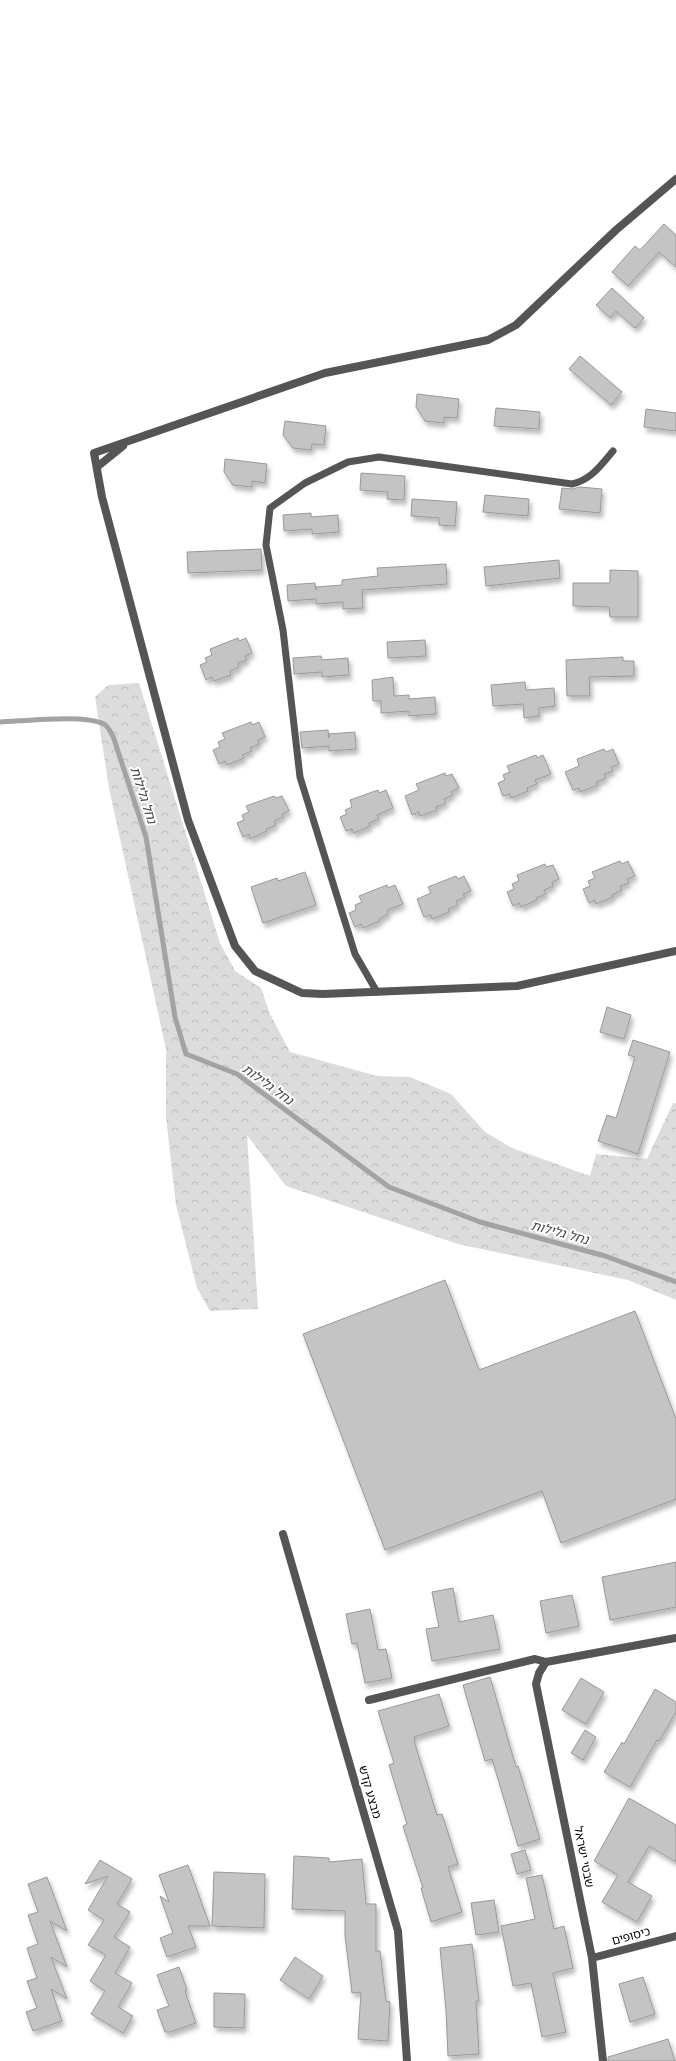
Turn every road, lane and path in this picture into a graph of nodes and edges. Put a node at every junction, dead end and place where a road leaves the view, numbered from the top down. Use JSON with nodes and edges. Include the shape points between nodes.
{"nodes":[{"id":1,"x":676,"y":178,"type":"edge"},
{"id":2,"x":128,"y":441,"type":"junction"},
{"id":3,"x":613,"y":451,"type":"dead end"},
{"id":4,"x":97,"y":467,"type":"junction"},
{"id":5,"x":676,"y":951,"type":"edge"},
{"id":6,"x":377,"y":992,"type":"junction"},
{"id":7,"x":283,"y":1534,"type":"dead end"},
{"id":8,"x":676,"y":1638,"type":"edge"},
{"id":9,"x":546,"y":1662,"type":"junction"},
{"id":10,"x":370,"y":1700,"type":"dead end"},
{"id":11,"x":676,"y":1936,"type":"edge"},
{"id":12,"x":592,"y":1958,"type":"junction"},
{"id":13,"x":406,"y":2061,"type":"edge"},
{"id":14,"x":603,"y":2061,"type":"edge"}],
"edges":[{"from":1,"to":2,"type":"street","via":[[616,230],[516,325],[488,340],[325,373]]},
{"from":2,"to":4,"type":"street"},
{"from":2,"to":4,"type":"street","via":[[94,453]]},
{"from":3,"to":6,"type":"lane","via":[[591,477],[572,484],[379,457],[348,462],[305,484],[270,508],[266,545],[283,630],[300,777],[355,954]]},
{"from":4,"to":6,"type":"street","via":[[102,497],[188,820],[235,946],[255,971],[302,993]]},
{"from":5,"to":6,"type":"street","via":[[517,986]]},
{"from":7,"to":13,"type":"street","name":"מבצע קדש","via":[[398,1931]]},
{"from":8,"to":9,"type":"street"},
{"from":9,"to":10,"type":"street","via":[[535,1659]]},
{"from":9,"to":12,"type":"street","name":"שבטי ישראל","via":[[538,1673],[536,1684]]},
{"from":11,"to":12,"type":"street","name":"כיסופים"},
{"from":12,"to":14,"type":"street","name":"שבטי ישראל"}]}
